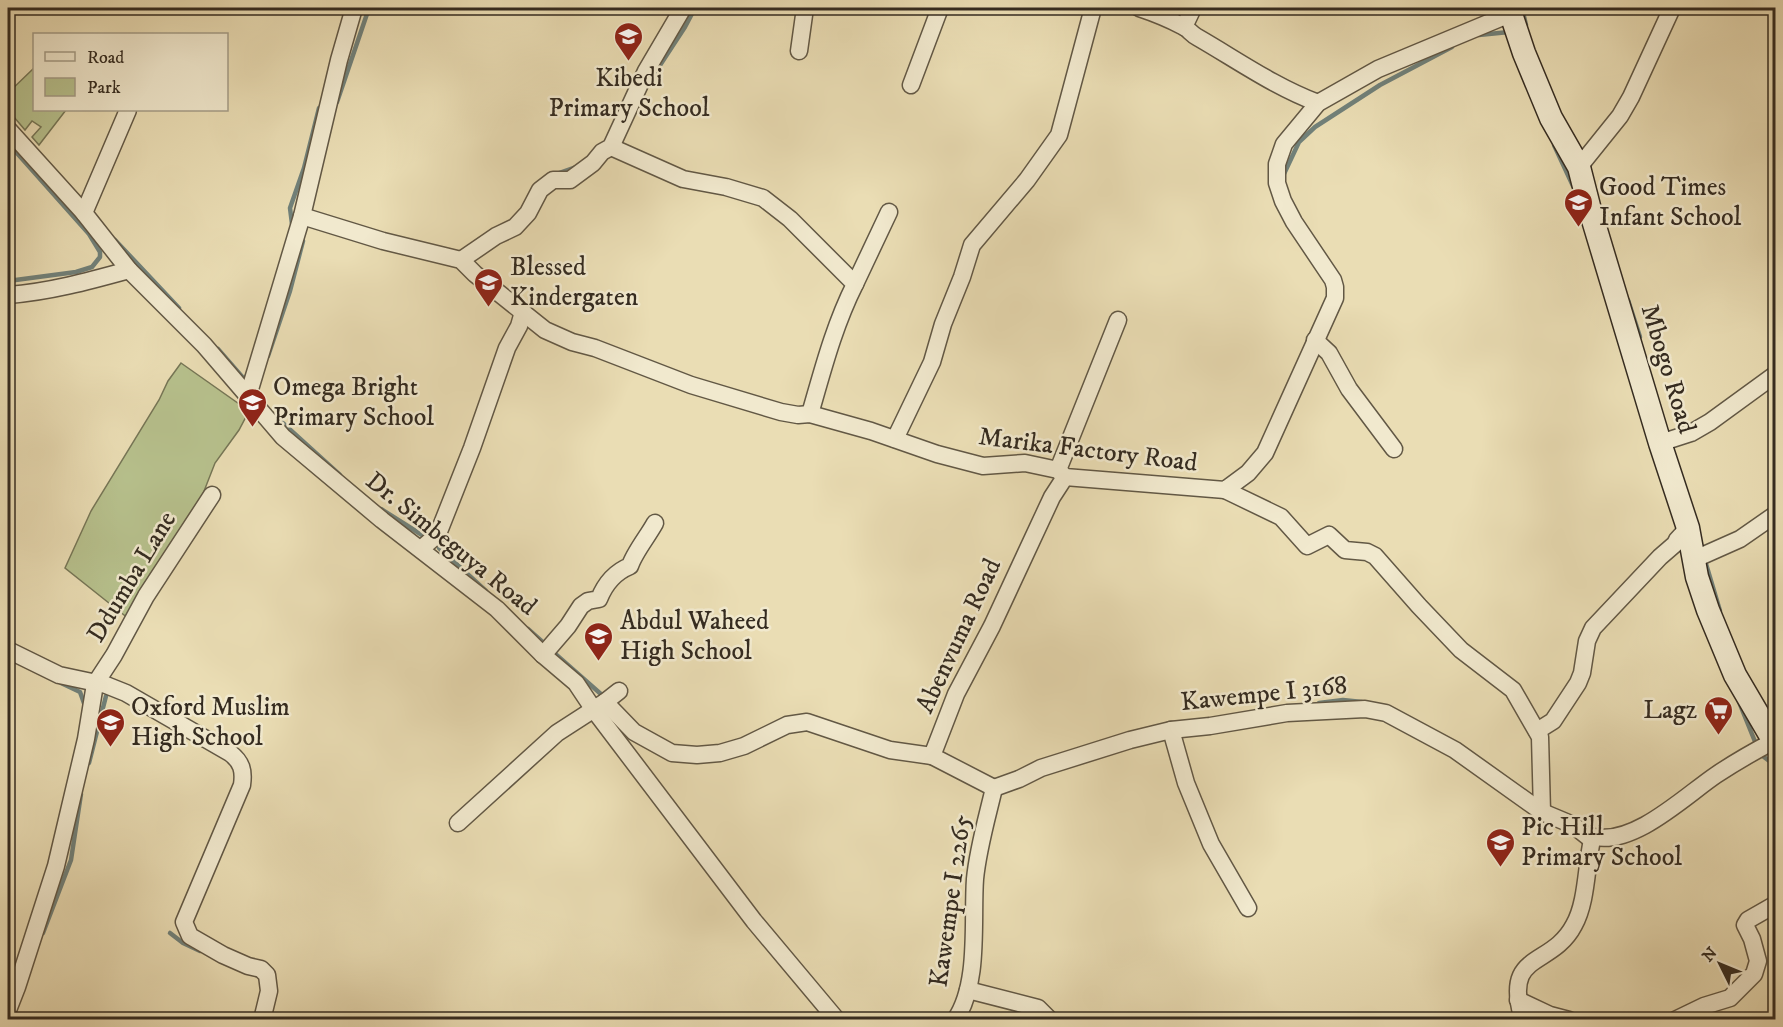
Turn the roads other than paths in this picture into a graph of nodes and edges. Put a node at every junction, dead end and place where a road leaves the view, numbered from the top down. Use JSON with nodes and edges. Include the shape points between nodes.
{"nodes":[{"id":1,"x":354,"y":8,"type":"edge"},
{"id":2,"x":683,"y":8,"type":"edge"},
{"id":3,"x":805,"y":8,"type":"edge"},
{"id":4,"x":940,"y":8,"type":"edge"},
{"id":5,"x":1093,"y":8,"type":"edge"},
{"id":6,"x":1139,"y":8,"type":"edge"},
{"id":7,"x":1193,"y":8,"type":"edge"},
{"id":8,"x":1672,"y":8,"type":"edge"},
{"id":9,"x":1510,"y":11,"type":"edge"},
{"id":10,"x":1184,"y":27,"type":"junction"},
{"id":11,"x":799,"y":51,"type":"dead end"},
{"id":12,"x":911,"y":85,"type":"dead end"},
{"id":13,"x":1318,"y":104,"type":"junction"},
{"id":14,"x":128,"y":111,"type":"edge"},
{"id":15,"x":8,"y":129,"type":"edge"},
{"id":16,"x":611,"y":147,"type":"junction"},
{"id":17,"x":1579,"y":167,"type":"junction"},
{"id":18,"x":889,"y":212,"type":"dead end"},
{"id":19,"x":84,"y":213,"type":"junction"},
{"id":20,"x":302,"y":216,"type":"junction"},
{"id":21,"x":461,"y":260,"type":"junction"},
{"id":22,"x":129,"y":270,"type":"junction"},
{"id":23,"x":855,"y":284,"type":"junction"},
{"id":24,"x":8,"y":295,"type":"edge"},
{"id":25,"x":522,"y":312,"type":"junction"},
{"id":26,"x":1119,"y":320,"type":"dead end"},
{"id":27,"x":1315,"y":340,"type":"junction"},
{"id":28,"x":1776,"y":374,"type":"edge"},
{"id":29,"x":248,"y":396,"type":"junction"},
{"id":30,"x":810,"y":414,"type":"junction"},
{"id":31,"x":895,"y":440,"type":"junction"},
{"id":32,"x":1660,"y":444,"type":"junction"},
{"id":33,"x":1394,"y":449,"type":"dead end"},
{"id":34,"x":1061,"y":474,"type":"junction"},
{"id":35,"x":1226,"y":490,"type":"junction"},
{"id":36,"x":212,"y":495,"type":"dead end"},
{"id":37,"x":1776,"y":514,"type":"edge"},
{"id":38,"x":655,"y":523,"type":"dead end"},
{"id":39,"x":1688,"y":528,"type":"junction"},
{"id":40,"x":421,"y":549,"type":"junction"},
{"id":41,"x":1700,"y":557,"type":"junction"},
{"id":42,"x":8,"y":650,"type":"edge"},
{"id":43,"x":543,"y":655,"type":"junction"},
{"id":44,"x":95,"y":684,"type":"junction"},
{"id":45,"x":618,"y":691,"type":"dead end"},
{"id":46,"x":599,"y":706,"type":"junction"},
{"id":47,"x":1171,"y":730,"type":"junction"},
{"id":48,"x":1537,"y":731,"type":"junction"},
{"id":49,"x":1774,"y":743,"type":"edge"},
{"id":50,"x":932,"y":756,"type":"junction"},
{"id":51,"x":994,"y":788,"type":"junction"},
{"id":52,"x":1542,"y":812,"type":"junction"},
{"id":53,"x":458,"y":823,"type":"dead end"},
{"id":54,"x":1592,"y":840,"type":"junction"},
{"id":55,"x":1776,"y":904,"type":"edge"},
{"id":56,"x":1248,"y":908,"type":"dead end"},
{"id":57,"x":13,"y":986,"type":"edge"},
{"id":58,"x":968,"y":990,"type":"junction"},
{"id":59,"x":1518,"y":1000,"type":"junction"},
{"id":60,"x":8,"y":1010,"type":"edge"},
{"id":61,"x":262,"y":1020,"type":"edge"},
{"id":62,"x":837,"y":1020,"type":"edge"},
{"id":63,"x":955,"y":1020,"type":"edge"},
{"id":64,"x":1050,"y":1020,"type":"edge"},
{"id":65,"x":1523,"y":1020,"type":"edge"},
{"id":66,"x":1569,"y":1020,"type":"edge"},
{"id":67,"x":1675,"y":1020,"type":"edge"}],
"edges":[{"from":1,"to":20,"type":"street"},
{"from":2,"to":16,"type":"street","via":[[646,71]]},
{"from":3,"to":11,"type":"street"},
{"from":4,"to":12,"type":"street"},
{"from":5,"to":31,"type":"street","via":[[1059,135],[972,245],[933,362]]},
{"from":6,"to":10,"type":"street"},
{"from":7,"to":10,"type":"street"},
{"from":8,"to":17,"type":"street","via":[[1632,97]]},
{"from":9,"to":13,"type":"street","name":"Marika Factory Road","via":[[1378,69]]},
{"from":9,"to":17,"type":"street","name":"Mbogo Road","via":[[1551,117]]},
{"from":10,"to":13,"type":"street","via":[[1270,81]]},
{"from":13,"to":27,"type":"street","name":"Marika Factory Road","via":[[1284,144],[1277,165],[1283,201],[1335,287],[1335,298]]},
{"from":14,"to":19,"type":"street"},
{"from":15,"to":19,"type":"street","name":"Dr. Simbeguya Road"},
{"from":16,"to":21,"type":"street","via":[[570,180],[553,180],[540,190],[515,227]]},
{"from":16,"to":23,"type":"street","via":[[683,179],[763,198],[790,219]]},
{"from":17,"to":32,"type":"street","name":"Mbogo Road"},
{"from":18,"to":23,"type":"street"},
{"from":19,"to":22,"type":"street","name":"Dr. Simbeguya Road"},
{"from":20,"to":21,"type":"street","name":"Marika Factory Road","via":[[383,242]]},
{"from":20,"to":29,"type":"street"},
{"from":21,"to":25,"type":"street","name":"Marika Factory Road"},
{"from":22,"to":24,"type":"street","via":[[62,287]]},
{"from":22,"to":29,"type":"street","name":"Dr. Simbeguya Road","via":[[204,345]]},
{"from":23,"to":30,"type":"street","via":[[831,342]]},
{"from":25,"to":30,"type":"street","name":"Marika Factory Road","via":[[544,330],[691,385],[781,412]]},
{"from":25,"to":40,"type":"street","via":[[438,534]]},
{"from":26,"to":34,"type":"street","name":"Abenvuma Road"},
{"from":27,"to":33,"type":"street","via":[[1329,353],[1349,389]]},
{"from":27,"to":35,"type":"street","name":"Marika Factory Road","via":[[1265,453]]},
{"from":28,"to":32,"type":"street","via":[[1710,422]]},
{"from":29,"to":40,"type":"street","name":"Dr. Simbeguya Road","via":[[283,437]]},
{"from":30,"to":31,"type":"street","name":"Marika Factory Road"},
{"from":31,"to":34,"type":"street","name":"Marika Factory Road","via":[[983,466],[1024,463]]},
{"from":32,"to":39,"type":"street","name":"Mbogo Road"},
{"from":34,"to":35,"type":"street","name":"Marika Factory Road"},
{"from":34,"to":50,"type":"street","name":"Abenvuma Road","via":[[992,626],[956,694]]},
{"from":35,"to":48,"type":"street","via":[[1281,517],[1307,546],[1329,535],[1345,550],[1375,556],[1461,650],[1513,690]]},
{"from":36,"to":44,"type":"street","name":"Ddumba Lane"},
{"from":37,"to":41,"type":"street","via":[[1740,539]]},
{"from":38,"to":43,"type":"street","via":[[630,566],[620,570],[599,599],[581,606]]},
{"from":39,"to":41,"type":"street","name":"Mbogo Road"},
{"from":39,"to":48,"type":"street","via":[[1593,628],[1578,683],[1553,721]]},
{"from":40,"to":43,"type":"street","name":"Dr. Simbeguya Road","via":[[497,609]]},
{"from":41,"to":49,"type":"street","name":"Mbogo Road","via":[[1697,577],[1721,642]]},
{"from":42,"to":44,"type":"street","via":[[60,675]]},
{"from":43,"to":46,"type":"street","name":"Dr. Simbeguya Road"},
{"from":44,"to":57,"type":"street","via":[[65,831]]},
{"from":44,"to":61,"type":"street","via":[[137,698],[230,753],[242,765],[242,785],[184,922],[190,936],[267,975],[269,991]]},
{"from":45,"to":46,"type":"street"},
{"from":46,"to":50,"type":"street","via":[[672,753],[720,753],[787,725],[807,722],[891,750]]},
{"from":46,"to":53,"type":"street","via":[[556,733]]},
{"from":46,"to":62,"type":"street","name":"Dr. Simbeguya Road","via":[[754,921]]},
{"from":47,"to":51,"type":"street","name":"Kawempe I 3168","via":[[1041,768]]},
{"from":47,"to":52,"type":"street","name":"Kawempe I 3168","via":[[1287,713],[1365,709],[1386,713],[1455,750]]},
{"from":47,"to":56,"type":"street","via":[[1186,783],[1211,844]]},
{"from":48,"to":52,"type":"street","via":[[1541,744]]},
{"from":49,"to":54,"type":"street","via":[[1732,764],[1647,824],[1615,837]]},
{"from":50,"to":51,"type":"street"},
{"from":51,"to":58,"type":"street","name":"Kawempe I 2265","via":[[975,879],[976,915]]},
{"from":52,"to":54,"type":"street","name":"Kawempe I 3168","via":[[1573,825]]},
{"from":54,"to":59,"type":"street","via":[[1576,923],[1557,946],[1528,966],[1520,980]]},
{"from":55,"to":67,"type":"street","via":[[1745,925],[1758,961],[1748,981],[1730,998]]},
{"from":57,"to":60,"type":"street"},
{"from":58,"to":63,"type":"street","name":"Kawempe I 2265"},
{"from":58,"to":64,"type":"street","via":[[1038,1008]]},
{"from":59,"to":65,"type":"street"},
{"from":59,"to":66,"type":"street","via":[[1550,1016]]}]}
